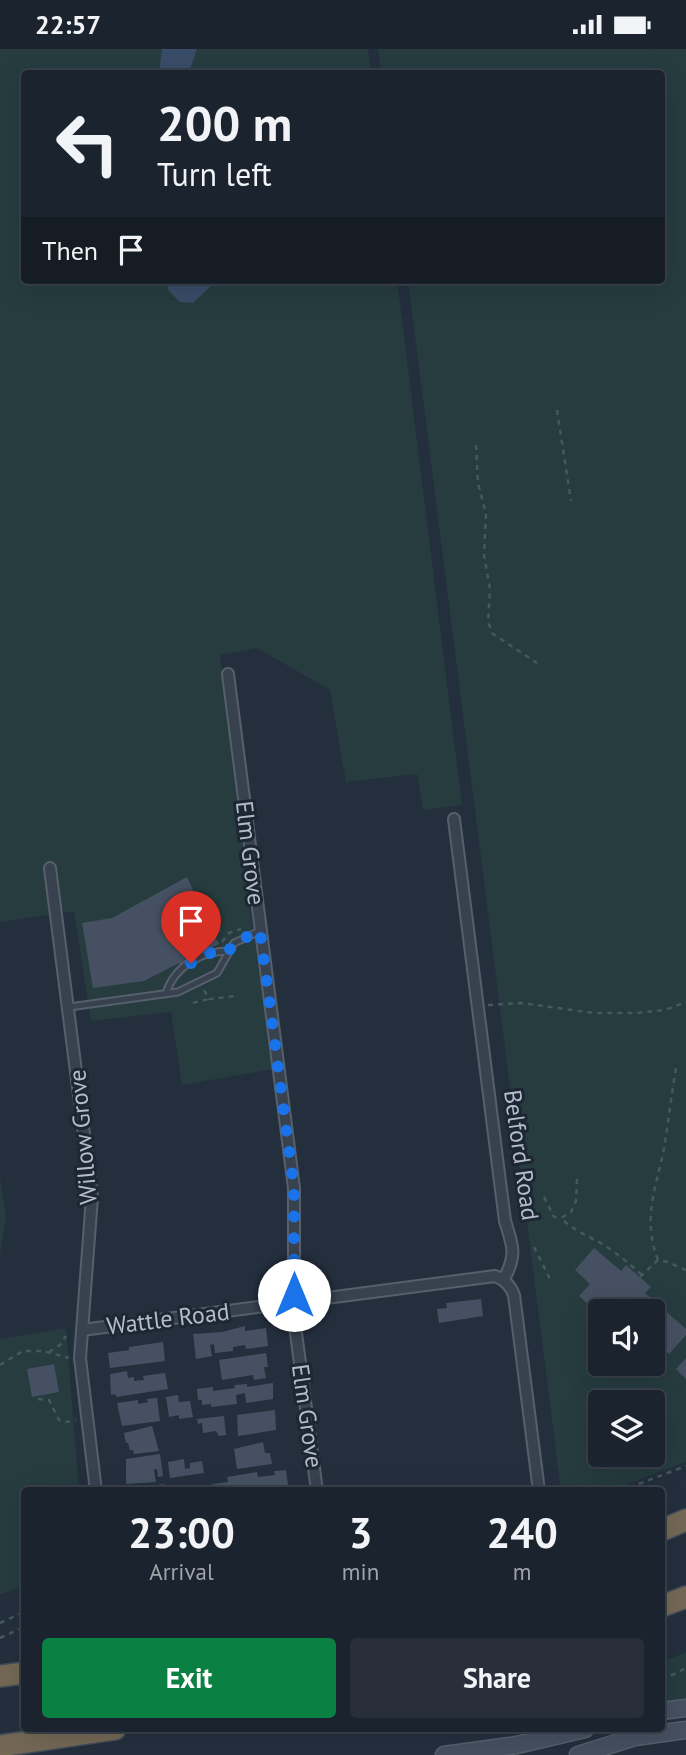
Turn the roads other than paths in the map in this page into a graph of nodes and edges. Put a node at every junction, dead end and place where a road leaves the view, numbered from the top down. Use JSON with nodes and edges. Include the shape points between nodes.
{"nodes":[{"id":1,"x":228,"y":674,"type":"dead end"},
{"id":2,"x":454,"y":818,"type":"dead end"},
{"id":3,"x":50,"y":868,"type":"dead end"},
{"id":4,"x":260,"y":931,"type":"junction"},
{"id":5,"x":229,"y":951,"type":"junction"},
{"id":6,"x":166,"y":993,"type":"junction"},
{"id":7,"x":69,"y":1007,"type":"junction"},
{"id":8,"x":503,"y":1279,"type":"junction"},
{"id":9,"x":292,"y":1303,"type":"junction"},
{"id":10,"x":82,"y":1330,"type":"junction"},
{"id":11,"x":95,"y":1487,"type":"edge"},
{"id":12,"x":316,"y":1487,"type":"edge"},
{"id":13,"x":538,"y":1487,"type":"edge"},
{"id":14,"x":686,"y":1520,"type":"edge"},
{"id":15,"x":665,"y":1529,"type":"edge"},
{"id":16,"x":686,"y":1597,"type":"edge"},
{"id":17,"x":665,"y":1605,"type":"edge"},
{"id":18,"x":21,"y":1673,"type":"edge"},
{"id":19,"x":0,"y":1676,"type":"edge"},
{"id":20,"x":686,"y":1708,"type":"edge"},
{"id":21,"x":665,"y":1711,"type":"edge"},
{"id":22,"x":686,"y":1730,"type":"edge"},
{"id":23,"x":95,"y":1732,"type":"edge"},
{"id":24,"x":567,"y":1732,"type":"edge"},
{"id":25,"x":575,"y":1732,"type":"edge"},
{"id":26,"x":0,"y":1746,"type":"edge"},
{"id":27,"x":444,"y":1755,"type":"edge"},
{"id":28,"x":572,"y":1755,"type":"edge"},
{"id":29,"x":578,"y":1755,"type":"edge"}],
"edges":[{"from":1,"to":4,"type":"street","name":"Elm Grove"},
{"from":2,"to":8,"type":"street","name":"Belford Road","via":[[505,1221],[514,1253]]},
{"from":3,"to":7,"type":"street","name":"Willow Grove"},
{"from":4,"to":5,"type":"lane","via":[[233,943]]},
{"from":4,"to":9,"type":"street","name":"Elm Grove","via":[[294,1188]]},
{"from":5,"to":6,"type":"lane","via":[[217,973]]},
{"from":5,"to":6,"type":"lane","via":[[214,951],[181,967]]},
{"from":6,"to":7,"type":"lane"},
{"from":7,"to":10,"type":"street","name":"Willow Grove","via":[[92,1196]]},
{"from":8,"to":9,"type":"street","name":"Wattle Road","via":[[486,1275]]},
{"from":8,"to":13,"type":"street","via":[[514,1295]]},
{"from":9,"to":10,"type":"street","name":"Wattle Road"},
{"from":9,"to":12,"type":"street","name":"Elm Grove"},
{"from":10,"to":11,"type":"street","name":"Willow Grove","via":[[80,1358]]},
{"from":14,"to":15,"type":"highway"},
{"from":16,"to":17,"type":"highway"},
{"from":18,"to":19,"type":"highway"},
{"from":20,"to":21,"type":"street"},
{"from":22,"to":29,"type":"street","via":[[635,1737]]},
{"from":23,"to":26,"type":"highway"},
{"from":24,"to":27,"type":"street","via":[[517,1745]]},
{"from":25,"to":28,"type":"street"}]}
